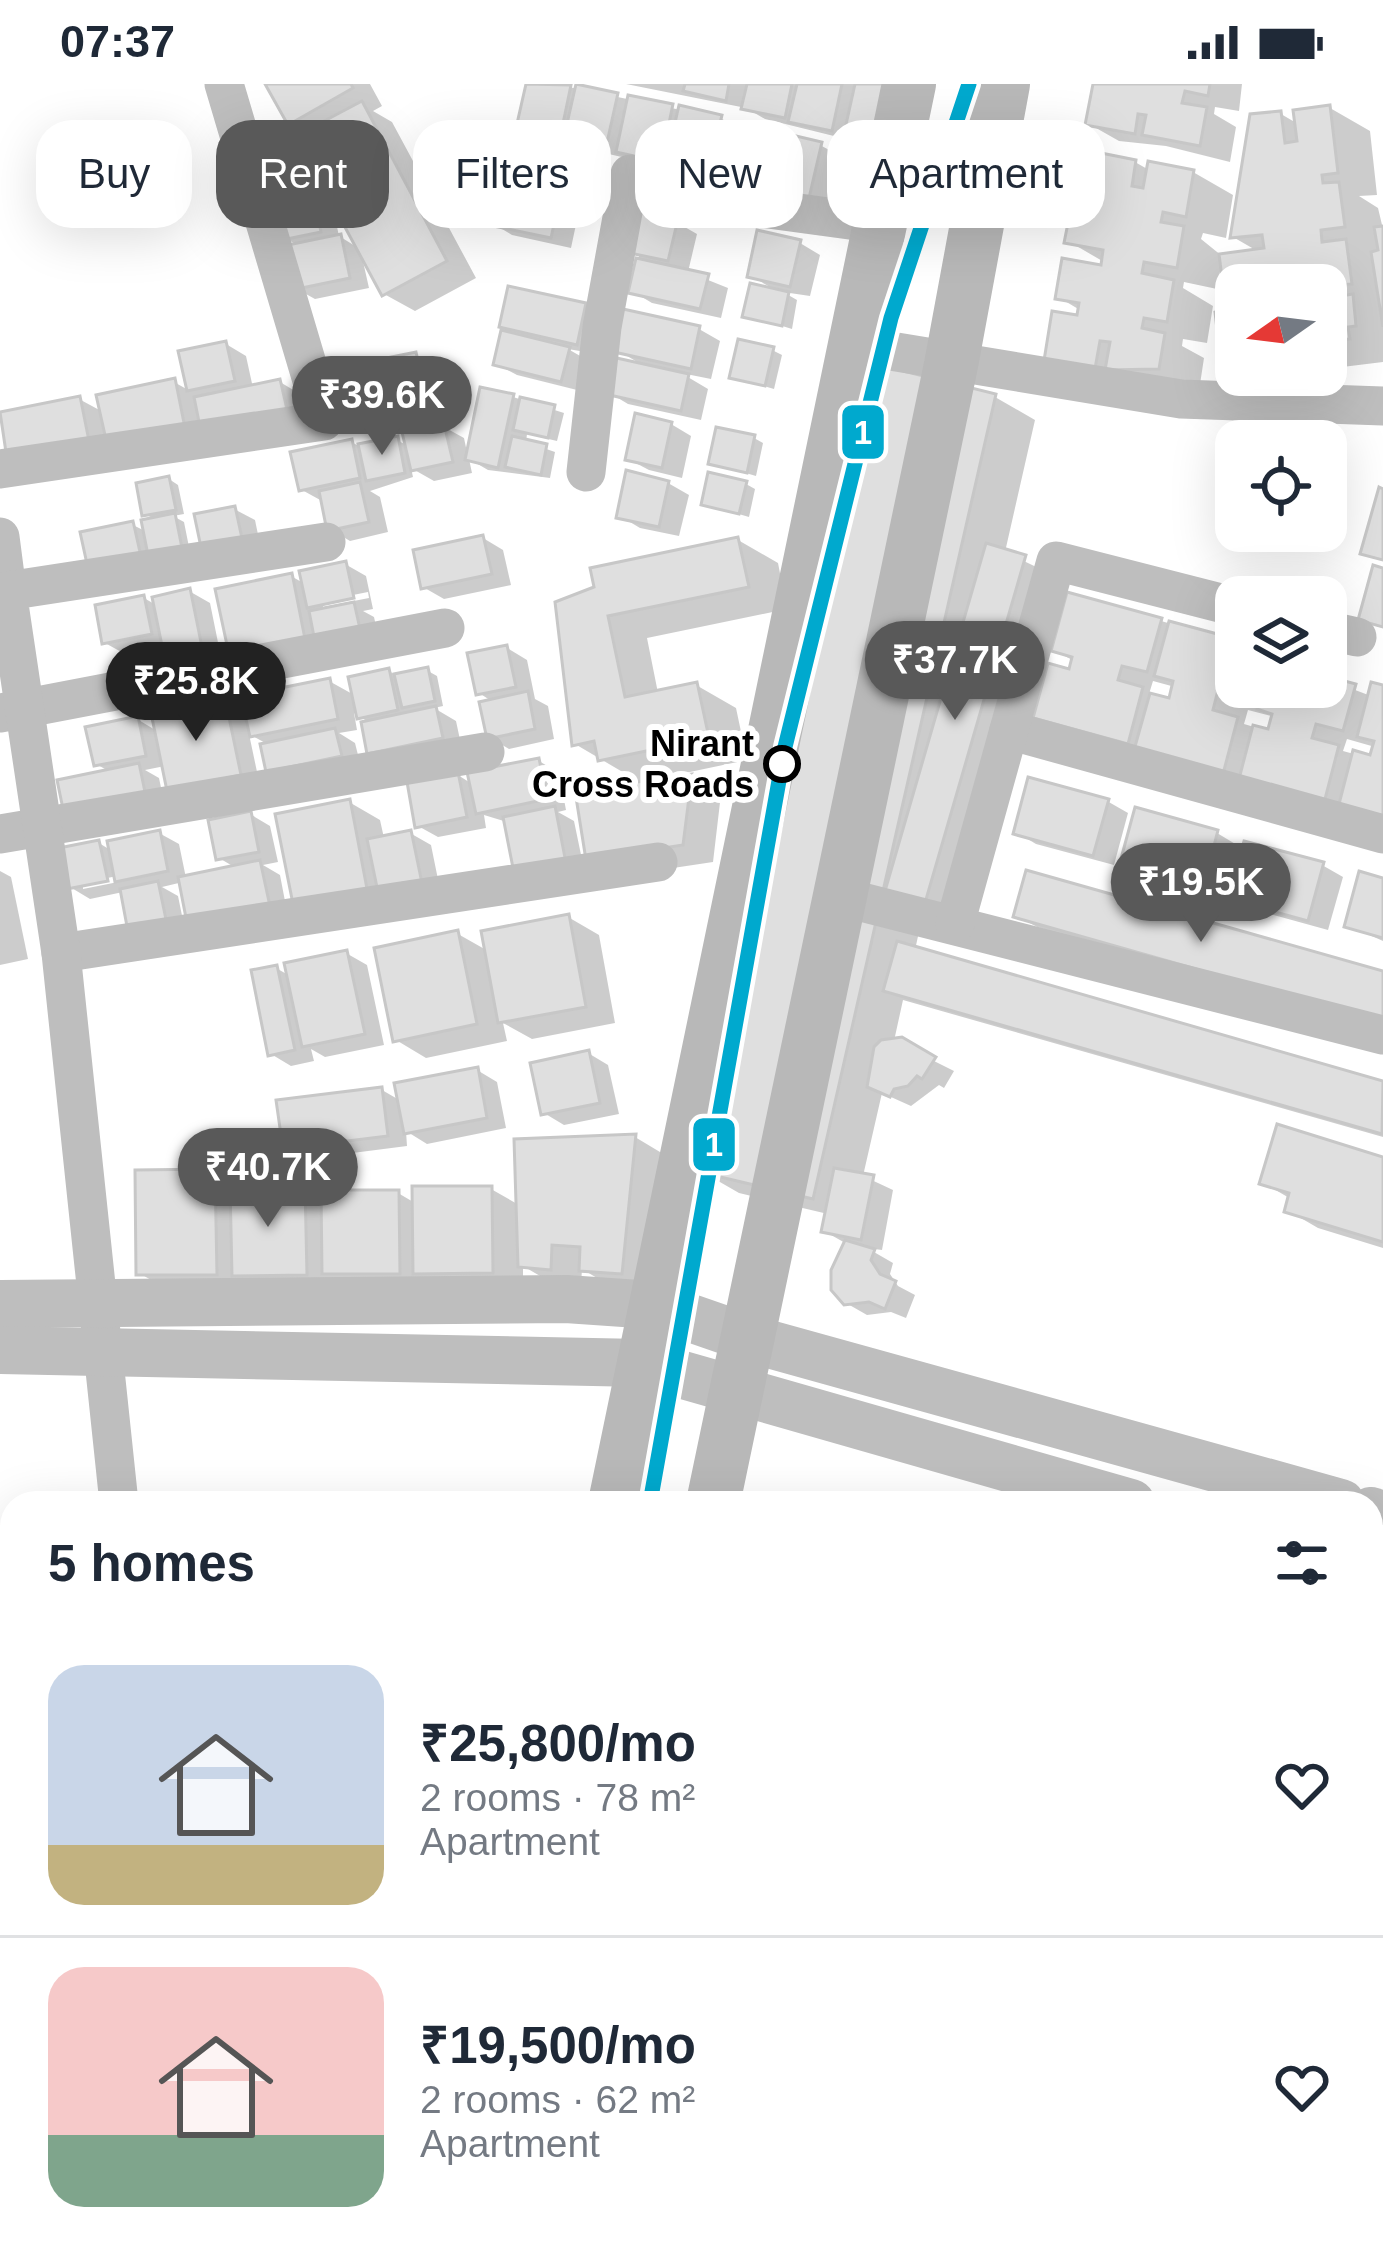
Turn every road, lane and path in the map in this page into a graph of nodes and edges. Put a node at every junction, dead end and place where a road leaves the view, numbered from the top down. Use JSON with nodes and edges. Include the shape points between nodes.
{"nodes":[{"id":1,"x":224,"y":84,"type":"edge"},
{"id":2,"x":909,"y":84,"type":"edge"},
{"id":3,"x":1003,"y":84,"type":"edge"},
{"id":4,"x":901,"y":120,"type":"edge"},
{"id":5,"x":827,"y":217,"type":"edge"},
{"id":6,"x":878,"y":228,"type":"edge"},
{"id":7,"x":854,"y":345,"type":"junction"},
{"id":8,"x":951,"y":364,"type":"junction"},
{"id":9,"x":1383,"y":406,"type":"edge"},
{"id":10,"x":0,"y":469,"type":"edge"},
{"id":11,"x":586,"y":472,"type":"dead end"},
{"id":12,"x":0,"y":537,"type":"edge"},
{"id":13,"x":326,"y":542,"type":"dead end"},
{"id":14,"x":3,"y":592,"type":"edge"},
{"id":15,"x":1215,"y":602,"type":"edge"},
{"id":16,"x":445,"y":628,"type":"dead end"},
{"id":17,"x":14,"y":710,"type":"edge"},
{"id":18,"x":1009,"y":730,"type":"junction"},
{"id":19,"x":484,"y":752,"type":"dead end"},
{"id":20,"x":19,"y":830,"type":"edge"},
{"id":21,"x":1383,"y":834,"type":"edge"},
{"id":22,"x":658,"y":862,"type":"dead end"},
{"id":23,"x":838,"y":896,"type":"junction"},
{"id":24,"x":956,"y":924,"type":"junction"},
{"id":25,"x":61,"y":953,"type":"junction"},
{"id":26,"x":1383,"y":1035,"type":"edge"},
{"id":27,"x":0,"y":1304,"type":"edge"},
{"id":28,"x":653,"y":1305,"type":"junction"},
{"id":29,"x":103,"y":1326,"type":"junction"},
{"id":30,"x":751,"y":1339,"type":"junction"},
{"id":31,"x":0,"y":1350,"type":"edge"},
{"id":32,"x":641,"y":1363,"type":"junction"},
{"id":33,"x":740,"y":1394,"type":"junction"},
{"id":34,"x":118,"y":1491,"type":"edge"},
{"id":35,"x":618,"y":1491,"type":"edge"},
{"id":36,"x":716,"y":1491,"type":"edge"},
{"id":37,"x":1088,"y":1491,"type":"edge"},
{"id":38,"x":1298,"y":1491,"type":"edge"}],
"edges":[{"from":1,"to":10,"type":"street","via":[[324,421]]},
{"from":2,"to":4,"type":"main road"},
{"from":3,"to":8,"type":"main road"},
{"from":5,"to":11,"type":"street","via":[[733,204],[630,174]]},
{"from":6,"to":7,"type":"main road"},
{"from":7,"to":8,"type":"street"},
{"from":7,"to":28,"type":"main road"},
{"from":8,"to":9,"type":"street","via":[[1181,399]]},
{"from":8,"to":23,"type":"main road"},
{"from":12,"to":14,"type":"street"},
{"from":13,"to":14,"type":"street"},
{"from":14,"to":17,"type":"street"},
{"from":15,"to":18,"type":"street","via":[[1056,561]]},
{"from":16,"to":17,"type":"street"},
{"from":17,"to":20,"type":"street"},
{"from":18,"to":21,"type":"street"},
{"from":18,"to":24,"type":"street"},
{"from":19,"to":20,"type":"street"},
{"from":20,"to":25,"type":"street"},
{"from":22,"to":25,"type":"street"},
{"from":23,"to":24,"type":"street"},
{"from":23,"to":30,"type":"main road"},
{"from":24,"to":26,"type":"street"},
{"from":25,"to":29,"type":"street"},
{"from":27,"to":29,"type":"street"},
{"from":28,"to":29,"type":"street","via":[[566,1299]]},
{"from":28,"to":30,"type":"street"},
{"from":28,"to":32,"type":"main road"},
{"from":29,"to":31,"type":"street"},
{"from":29,"to":32,"type":"street"},
{"from":29,"to":34,"type":"street"},
{"from":30,"to":33,"type":"main road"},
{"from":30,"to":38,"type":"street"},
{"from":32,"to":33,"type":"street"},
{"from":32,"to":35,"type":"main road"},
{"from":33,"to":36,"type":"main road"},
{"from":33,"to":37,"type":"street"}]}
